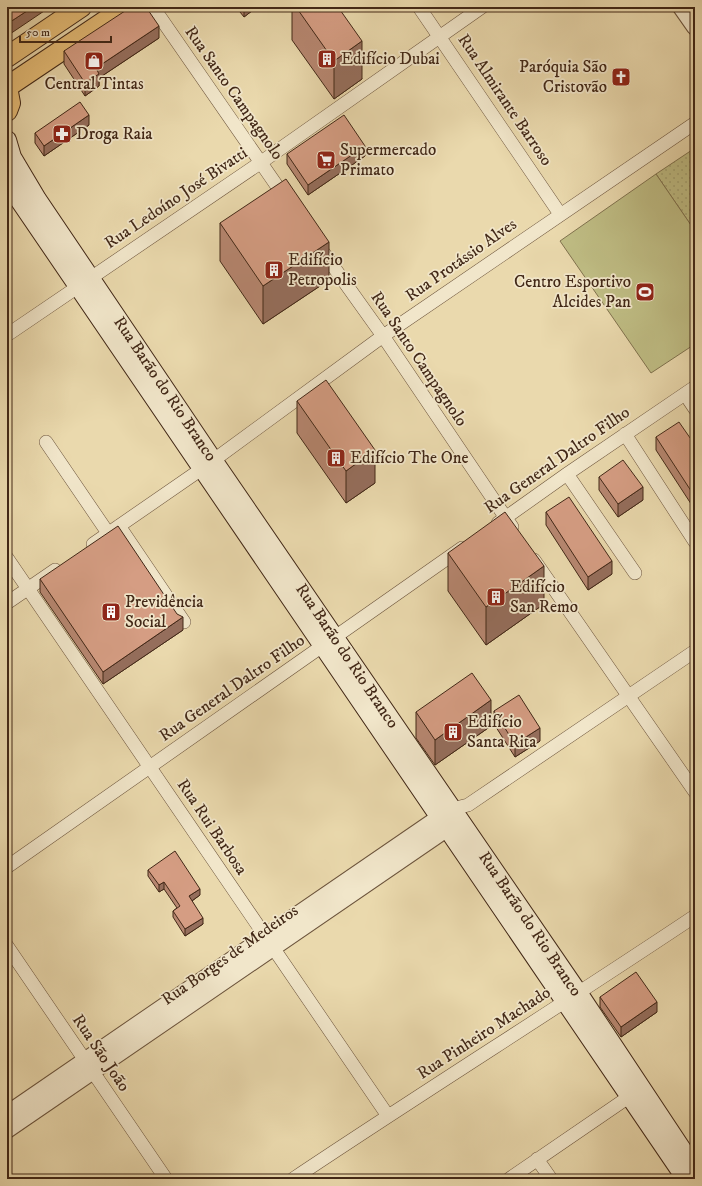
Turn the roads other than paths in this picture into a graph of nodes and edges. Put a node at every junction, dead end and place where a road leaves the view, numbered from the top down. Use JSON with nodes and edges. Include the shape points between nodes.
{"nodes":[{"id":1,"x":81,"y":7,"type":"edge"},
{"id":2,"x":126,"y":7,"type":"edge"},
{"id":3,"x":153,"y":7,"type":"edge"},
{"id":4,"x":419,"y":7,"type":"edge"},
{"id":5,"x":482,"y":7,"type":"edge"},
{"id":6,"x":681,"y":7,"type":"edge"},
{"id":7,"x":695,"y":27,"type":"edge"},
{"id":8,"x":440,"y":37,"type":"junction"},
{"id":9,"x":7,"y":57,"type":"edge"},
{"id":10,"x":7,"y":87,"type":"edge"},
{"id":11,"x":7,"y":112,"type":"edge"},
{"id":12,"x":695,"y":123,"type":"edge"},
{"id":13,"x":7,"y":140,"type":"edge"},
{"id":14,"x":260,"y":162,"type":"junction"},
{"id":15,"x":7,"y":182,"type":"edge"},
{"id":16,"x":292,"y":208,"type":"edge"},
{"id":17,"x":560,"y":214,"type":"junction"},
{"id":18,"x":310,"y":233,"type":"edge"},
{"id":19,"x":85,"y":282,"type":"junction"},
{"id":20,"x":7,"y":335,"type":"edge"},
{"id":21,"x":383,"y":336,"type":"junction"},
{"id":22,"x":690,"y":391,"type":"edge"},
{"id":23,"x":695,"y":409,"type":"edge"},
{"id":24,"x":625,"y":434,"type":"junction"},
{"id":25,"x":46,"y":442,"type":"dead end"},
{"id":26,"x":208,"y":464,"type":"junction"},
{"id":27,"x":566,"y":474,"type":"junction"},
{"id":28,"x":505,"y":518,"type":"junction"},
{"id":29,"x":113,"y":530,"type":"junction"},
{"id":30,"x":486,"y":531,"type":"edge"},
{"id":31,"x":518,"y":537,"type":"edge"},
{"id":32,"x":473,"y":540,"type":"edge"},
{"id":33,"x":695,"y":542,"type":"edge"},
{"id":34,"x":83,"y":550,"type":"edge"},
{"id":35,"x":527,"y":550,"type":"edge"},
{"id":36,"x":7,"y":558,"type":"edge"},
{"id":37,"x":65,"y":563,"type":"edge"},
{"id":38,"x":635,"y":573,"type":"dead end"},
{"id":39,"x":28,"y":588,"type":"junction"},
{"id":40,"x":7,"y":603,"type":"edge"},
{"id":41,"x":184,"y":622,"type":"edge"},
{"id":42,"x":328,"y":642,"type":"junction"},
{"id":43,"x":695,"y":651,"type":"edge"},
{"id":44,"x":629,"y":696,"type":"junction"},
{"id":45,"x":150,"y":768,"type":"junction"},
{"id":46,"x":695,"y":792,"type":"edge"},
{"id":47,"x":453,"y":816,"type":"junction"},
{"id":48,"x":7,"y":867,"type":"edge"},
{"id":49,"x":695,"y":916,"type":"edge"},
{"id":50,"x":269,"y":942,"type":"junction"},
{"id":51,"x":7,"y":946,"type":"edge"},
{"id":52,"x":572,"y":998,"type":"junction"},
{"id":53,"x":89,"y":1067,"type":"junction"},
{"id":54,"x":636,"y":1091,"type":"junction"},
{"id":55,"x":7,"y":1114,"type":"edge"},
{"id":56,"x":388,"y":1116,"type":"junction"},
{"id":57,"x":7,"y":1130,"type":"edge"},
{"id":58,"x":537,"y":1159,"type":"junction"},
{"id":59,"x":695,"y":1169,"type":"edge"},
{"id":60,"x":695,"y":1177,"type":"edge"},
{"id":61,"x":166,"y":1179,"type":"edge"},
{"id":62,"x":293,"y":1179,"type":"edge"},
{"id":63,"x":509,"y":1179,"type":"edge"},
{"id":64,"x":551,"y":1179,"type":"edge"},
{"id":65,"x":686,"y":1179,"type":"edge"},
{"id":66,"x":692,"y":1179,"type":"edge"}],
"edges":[{"from":1,"to":9,"type":"main road"},
{"from":2,"to":10,"type":"main road"},
{"from":3,"to":14,"type":"street","name":"Rua Santo Campagnolo"},
{"from":4,"to":8,"type":"street","name":"Rua Almirante Barroso"},
{"from":5,"to":8,"type":"street","name":"Rua Ledoíno José Bivatti"},
{"from":6,"to":7,"type":"street"},
{"from":8,"to":14,"type":"street","name":"Rua Ledoíno José Bivatti"},
{"from":8,"to":17,"type":"street","name":"Rua Almirante Barroso"},
{"from":10,"to":11,"type":"main road","via":[[10,103]]},
{"from":12,"to":17,"type":"street","name":"Rua Protássio Alves"},
{"from":13,"to":19,"type":"main road","name":"Rua Barão do Rio Branco","via":[[23,178]]},
{"from":14,"to":16,"type":"street","name":"Rua Santo Campagnolo"},
{"from":14,"to":19,"type":"street","name":"Rua Ledoíno José Bivatti"},
{"from":15,"to":19,"type":"main road","name":"Rua Barão do Rio Branco"},
{"from":17,"to":21,"type":"street","name":"Rua Protássio Alves"},
{"from":18,"to":21,"type":"street","name":"Rua Santo Campagnolo"},
{"from":19,"to":20,"type":"street","name":"Rua Ledoíno José Bivatti"},
{"from":19,"to":26,"type":"main road","name":"Rua Barão do Rio Branco"},
{"from":21,"to":26,"type":"street","name":"Rua Protássio Alves"},
{"from":21,"to":28,"type":"street","name":"Rua Santo Campagnolo"},
{"from":22,"to":23,"type":"street"},
{"from":22,"to":24,"type":"street","name":"Rua General Daltro Filho"},
{"from":24,"to":27,"type":"street","name":"Rua General Daltro Filho"},
{"from":24,"to":33,"type":"street"},
{"from":25,"to":29,"type":"street"},
{"from":26,"to":29,"type":"street","name":"Rua Protássio Alves"},
{"from":26,"to":42,"type":"main road","name":"Rua Barão do Rio Branco"},
{"from":27,"to":28,"type":"street","name":"Rua General Daltro Filho"},
{"from":27,"to":38,"type":"street"},
{"from":28,"to":30,"type":"street","name":"Rua General Daltro Filho"},
{"from":28,"to":31,"type":"street","name":"Rua Santo Campagnolo"},
{"from":29,"to":34,"type":"street","name":"Rua Protássio Alves"},
{"from":29,"to":41,"type":"street"},
{"from":32,"to":42,"type":"street","name":"Rua General Daltro Filho"},
{"from":35,"to":44,"type":"street"},
{"from":36,"to":39,"type":"street","name":"Rua Rui Barbosa"},
{"from":37,"to":39,"type":"street"},
{"from":39,"to":40,"type":"street"},
{"from":39,"to":45,"type":"street","name":"Rua Rui Barbosa"},
{"from":42,"to":45,"type":"street","name":"Rua General Daltro Filho"},
{"from":42,"to":47,"type":"main road","name":"Rua Barão do Rio Branco"},
{"from":43,"to":44,"type":"street"},
{"from":44,"to":46,"type":"street"},
{"from":44,"to":47,"type":"street"},
{"from":45,"to":48,"type":"street","name":"Rua General Daltro Filho"},
{"from":45,"to":50,"type":"street","name":"Rua Rui Barbosa"},
{"from":47,"to":50,"type":"street","name":"Rua Borges de Medeiros"},
{"from":47,"to":52,"type":"main road","name":"Rua Barão do Rio Branco"},
{"from":49,"to":52,"type":"street","name":"Rua Pinheiro Machado"},
{"from":50,"to":53,"type":"street","name":"Rua Borges de Medeiros"},
{"from":50,"to":56,"type":"street","name":"Rua Rui Barbosa"},
{"from":51,"to":53,"type":"street","name":"Rua São João"},
{"from":52,"to":54,"type":"main road","name":"Rua Barão do Rio Branco"},
{"from":52,"to":56,"type":"street","name":"Rua Pinheiro Machado"},
{"from":53,"to":55,"type":"street"},
{"from":53,"to":57,"type":"street","name":"Rua Borges de Medeiros"},
{"from":53,"to":61,"type":"street","name":"Rua São João"},
{"from":54,"to":58,"type":"street"},
{"from":54,"to":59,"type":"main road","name":"Rua Barão do Rio Branco"},
{"from":54,"to":65,"type":"main road","name":"Rua Barão do Rio Branco"},
{"from":56,"to":62,"type":"street","name":"Rua Pinheiro Machado"},
{"from":58,"to":63,"type":"street"},
{"from":58,"to":64,"type":"street"},
{"from":60,"to":66,"type":"street"}]}
